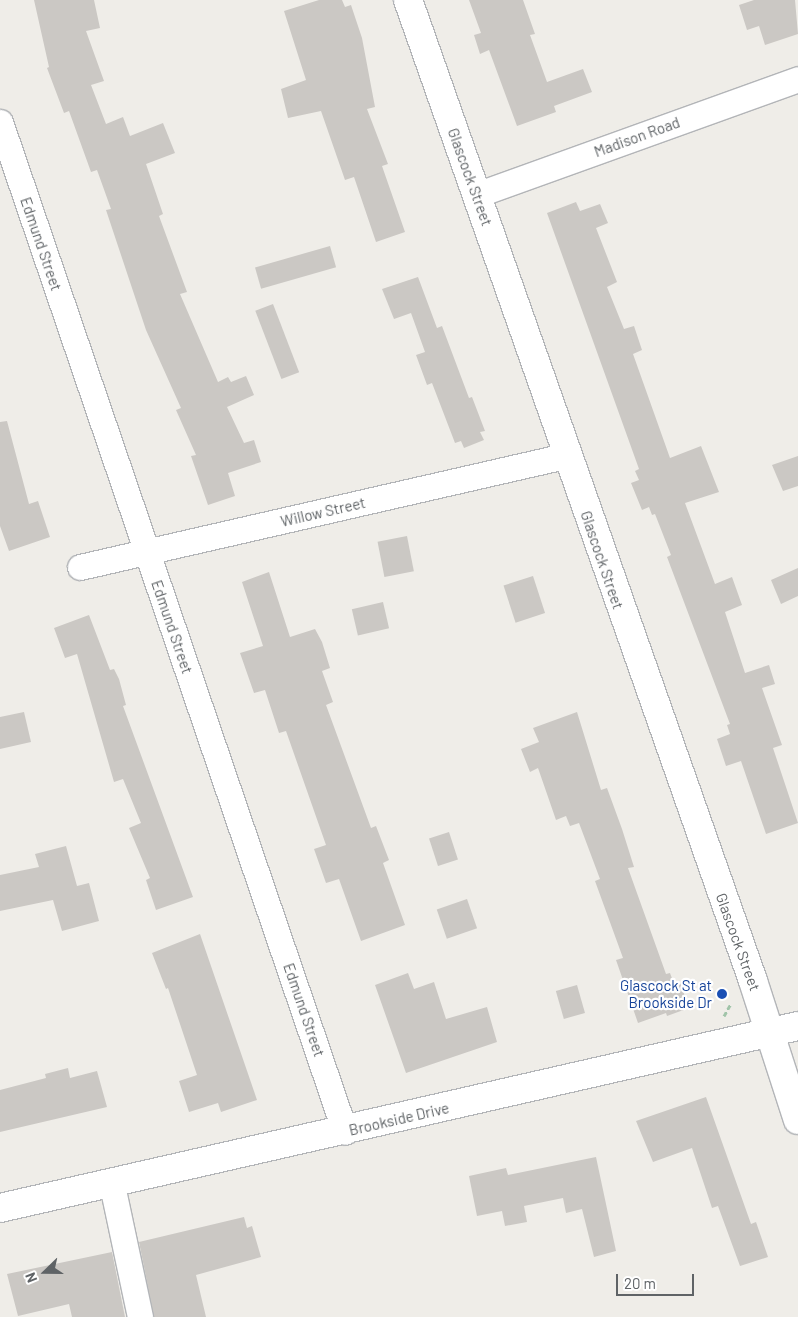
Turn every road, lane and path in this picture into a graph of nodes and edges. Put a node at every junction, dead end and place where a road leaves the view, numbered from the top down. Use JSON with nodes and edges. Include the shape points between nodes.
{"nodes":[{"id":1,"x":408,"y":0,"type":"edge"},
{"id":2,"x":798,"y":79,"type":"edge"},
{"id":3,"x":0,"y":122,"type":"edge"},
{"id":4,"x":476,"y":195,"type":"junction"},
{"id":5,"x":566,"y":456,"type":"junction"},
{"id":6,"x":146,"y":552,"type":"junction"},
{"id":7,"x":80,"y":567,"type":"dead end"},
{"id":8,"x":798,"y":1026,"type":"edge"},
{"id":9,"x":769,"y":1032,"type":"junction"},
{"id":10,"x":798,"y":1120,"type":"edge"},
{"id":11,"x":345,"y":1132,"type":"junction"},
{"id":12,"x":112,"y":1185,"type":"junction"},
{"id":13,"x":0,"y":1208,"type":"edge"},
{"id":14,"x":140,"y":1317,"type":"edge"}],
"edges":[{"from":1,"to":4,"type":"street","name":"Glascock Street"},
{"from":2,"to":4,"type":"street","name":"Madison Road"},
{"from":3,"to":6,"type":"street","name":"Edmund Street"},
{"from":4,"to":5,"type":"street","name":"Glascock Street"},
{"from":5,"to":6,"type":"street","name":"Willow Street"},
{"from":5,"to":9,"type":"street","name":"Glascock Street"},
{"from":6,"to":7,"type":"street","name":"Willow Street"},
{"from":6,"to":11,"type":"street","name":"Edmund Street"},
{"from":8,"to":9,"type":"street","name":"Brookside Drive"},
{"from":9,"to":10,"type":"street","name":"Glascock Street"},
{"from":9,"to":11,"type":"street","name":"Brookside Drive"},
{"from":11,"to":12,"type":"street","name":"Brookside Drive"},
{"from":12,"to":13,"type":"street","name":"Brookside Drive"},
{"from":12,"to":14,"type":"street"}]}
